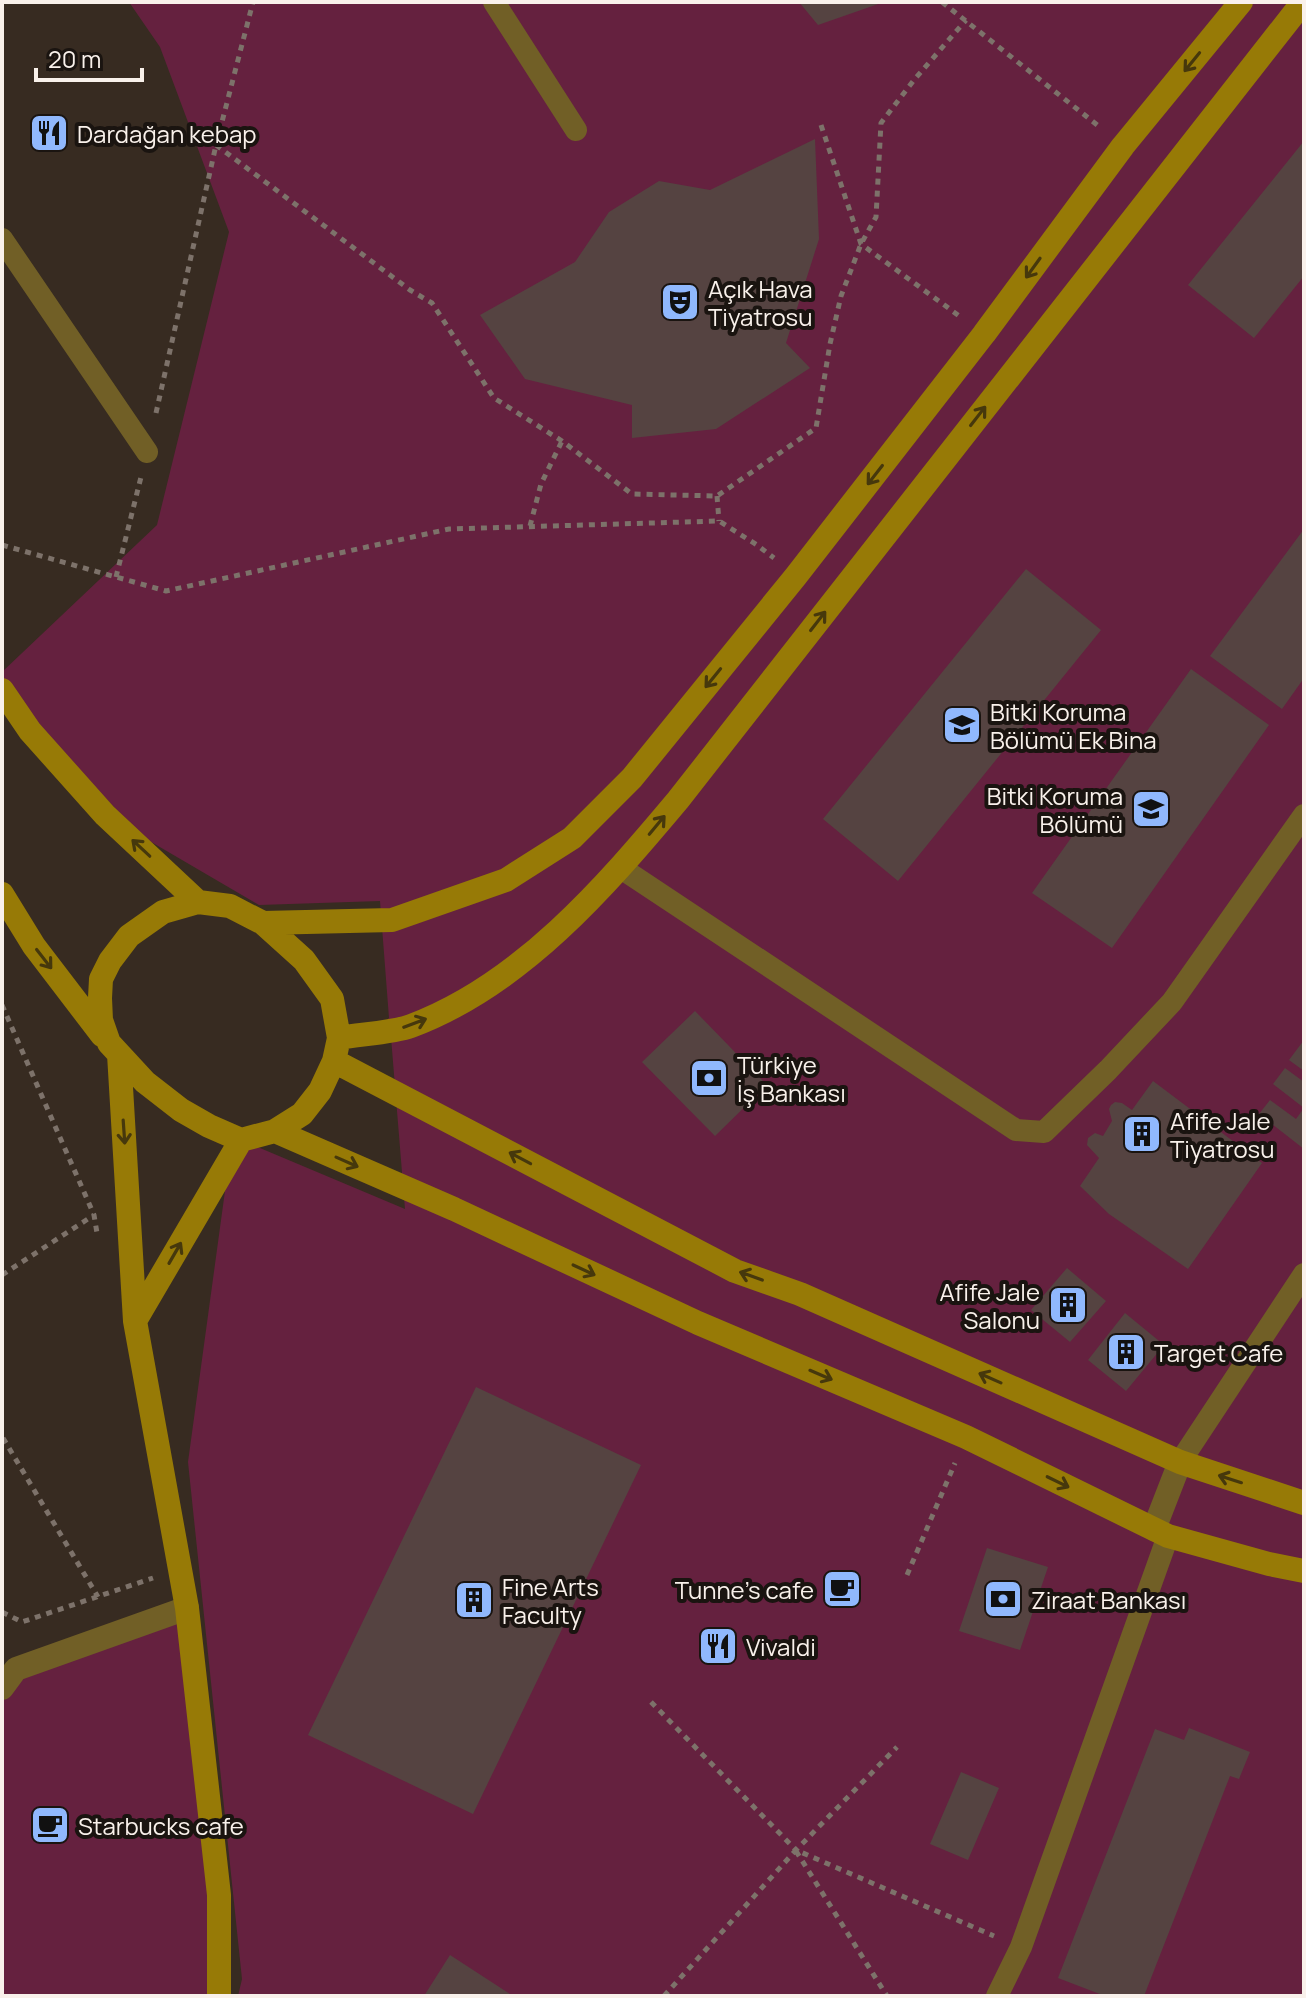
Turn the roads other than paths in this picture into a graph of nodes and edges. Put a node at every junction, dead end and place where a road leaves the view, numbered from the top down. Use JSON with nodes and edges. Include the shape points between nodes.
{"nodes":[{"id":1,"x":494,"y":2,"type":"edge"},
{"id":2,"x":1241,"y":2,"type":"edge"},
{"id":3,"x":1303,"y":2,"type":"edge"},
{"id":4,"x":576,"y":130,"type":"dead end"},
{"id":5,"x":2,"y":239,"type":"edge"},
{"id":6,"x":147,"y":452,"type":"road end"},
{"id":7,"x":2,"y":690,"type":"edge"},
{"id":8,"x":1304,"y":815,"type":"edge"},
{"id":9,"x":621,"y":868,"type":"junction"},
{"id":10,"x":2,"y":894,"type":"edge"},
{"id":11,"x":198,"y":902,"type":"junction"},
{"id":12,"x":263,"y":923,"type":"junction"},
{"id":13,"x":114,"y":1049,"type":"junction"},
{"id":14,"x":337,"y":1049,"type":"junction"},
{"id":15,"x":275,"y":1131,"type":"junction"},
{"id":16,"x":241,"y":1140,"type":"junction"},
{"id":17,"x":1304,"y":1274,"type":"edge"},
{"id":18,"x":135,"y":1321,"type":"junction"},
{"id":19,"x":1180,"y":1462,"type":"junction"},
{"id":20,"x":1304,"y":1503,"type":"edge"},
{"id":21,"x":1161,"y":1533,"type":"junction"},
{"id":22,"x":1304,"y":1571,"type":"edge"},
{"id":23,"x":187,"y":1608,"type":"junction"},
{"id":24,"x":2,"y":1688,"type":"edge"},
{"id":25,"x":1006,"y":1994,"type":"edge"},
{"id":26,"x":219,"y":1996,"type":"edge"}],
"edges":[{"from":1,"to":4,"type":"lane"},
{"from":2,"to":12,"type":"street","one_way":true,"via":[[1123,146],[796,576],[632,778],[572,838],[506,880],[392,920]]},
{"from":9,"to":3,"type":"street","one_way":true},
{"from":5,"to":6,"type":"lane"},
{"from":11,"to":7,"type":"street","one_way":true,"via":[[105,815],[30,731]]},
{"from":8,"to":9,"type":"lane","via":[[1172,1002],[1044,1132],[1016,1130]]},
{"from":14,"to":9,"type":"street","one_way":true,"via":[[409,1027],[469,999],[541,947]]},
{"from":10,"to":13,"type":"street","one_way":true,"via":[[34,946]]},
{"from":11,"to":12,"type":"street","via":[[230,906]]},
{"from":11,"to":13,"type":"street","via":[[163,912],[129,936],[110,961],[100,998],[101,1020]]},
{"from":12,"to":14,"type":"street","via":[[304,960],[332,999]]},
{"from":13,"to":16,"type":"street","via":[[181,1110]]},
{"from":13,"to":18,"type":"street","one_way":true},
{"from":14,"to":15,"type":"street","via":[[320,1091],[302,1114]]},
{"from":19,"to":14,"type":"street","one_way":true,"via":[[800,1294],[735,1271]]},
{"from":15,"to":16,"type":"street"},
{"from":15,"to":21,"type":"street","one_way":true,"via":[[698,1323],[966,1437]]},
{"from":18,"to":16,"type":"street","one_way":true},
{"from":17,"to":19,"type":"lane"},
{"from":18,"to":23,"type":"street"},
{"from":20,"to":19,"type":"street","one_way":true},
{"from":19,"to":21,"type":"street"},
{"from":21,"to":22,"type":"street"},
{"from":21,"to":25,"type":"lane"},
{"from":23,"to":24,"type":"street","via":[[16,1669]]},
{"from":23,"to":26,"type":"street","via":[[219,1895]]}]}
